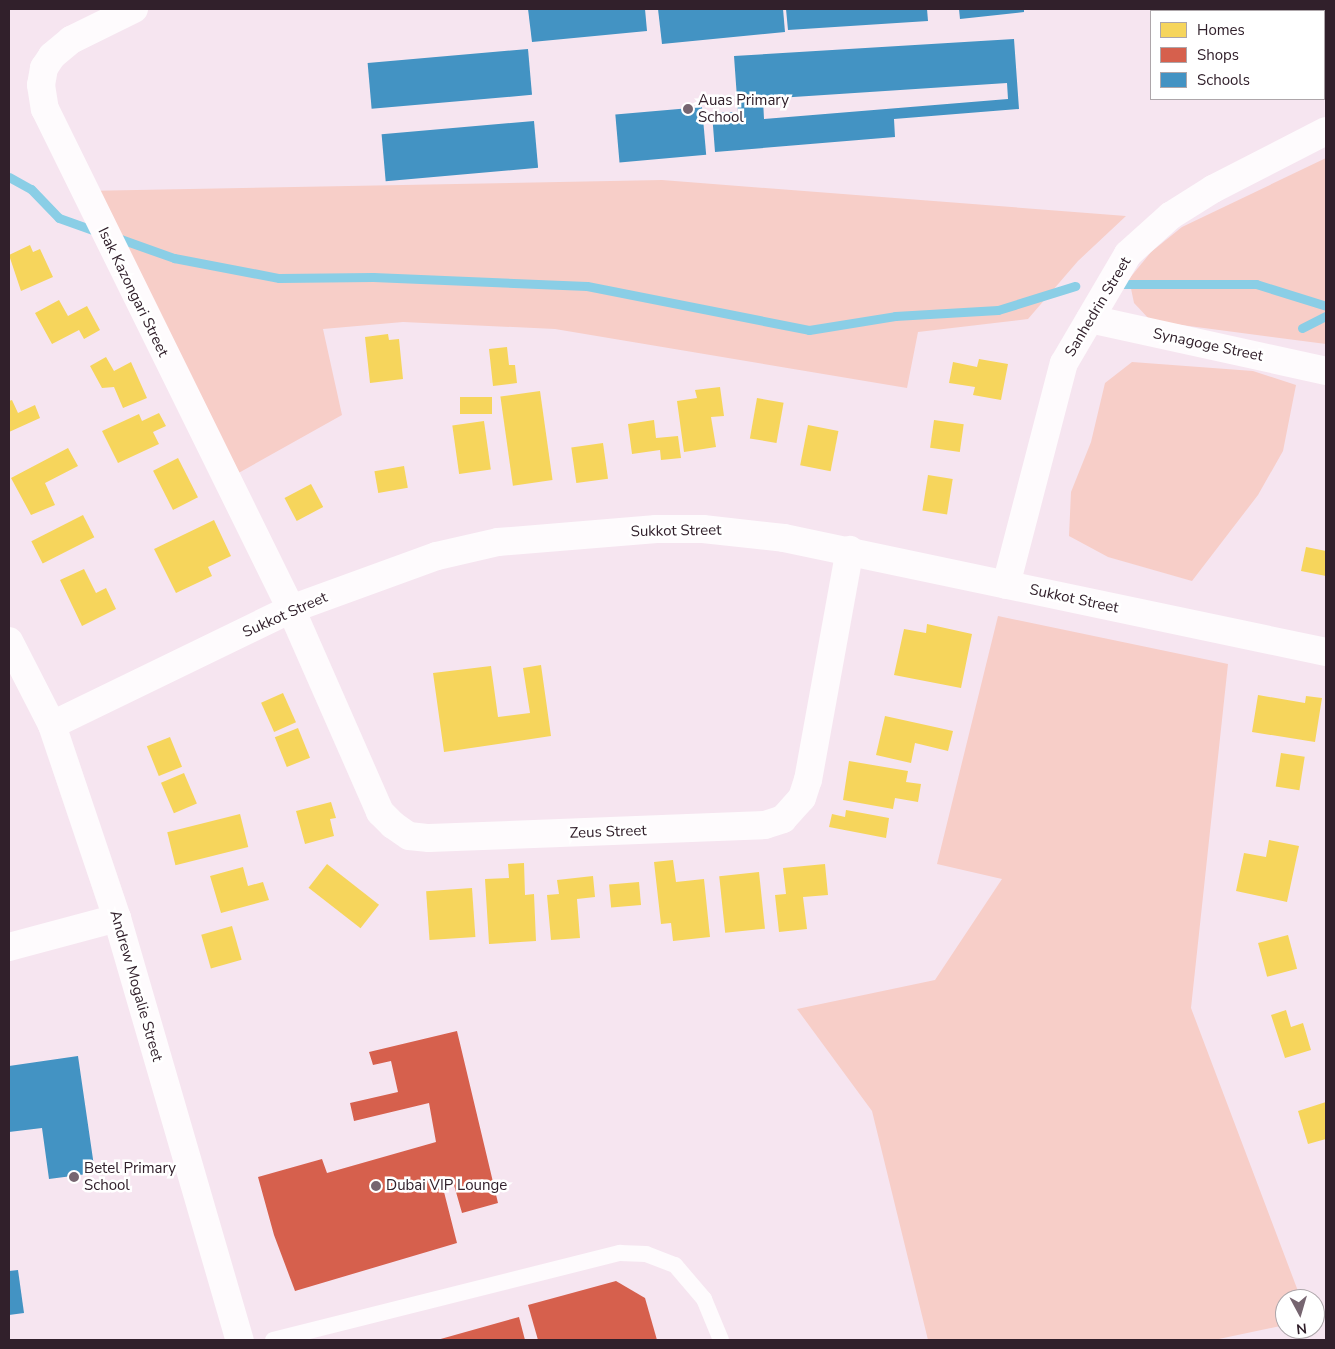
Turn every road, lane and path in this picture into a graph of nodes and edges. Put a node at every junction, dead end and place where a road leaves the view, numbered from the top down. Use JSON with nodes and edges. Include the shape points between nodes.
{"nodes":[{"id":1,"x":134,"y":9,"type":"edge"},
{"id":2,"x":1326,"y":131,"type":"edge"},
{"id":3,"x":1090,"y":319,"type":"junction"},
{"id":4,"x":1326,"y":371,"type":"edge"},
{"id":5,"x":850,"y":550,"type":"junction"},
{"id":6,"x":1006,"y":585,"type":"junction"},
{"id":7,"x":291,"y":610,"type":"junction"},
{"id":8,"x":9,"y":641,"type":"edge"},
{"id":9,"x":1326,"y":652,"type":"edge"},
{"id":10,"x":52,"y":725,"type":"junction"},
{"id":11,"x":117,"y":918,"type":"junction"},
{"id":12,"x":9,"y":947,"type":"edge"},
{"id":13,"x":240,"y":1340,"type":"edge"},
{"id":14,"x":273,"y":1340,"type":"edge"},
{"id":15,"x":721,"y":1340,"type":"edge"}],
"edges":[{"from":1,"to":7,"type":"street","name":"Isak Kazongari Street","via":[[71,40],[52,56],[44,68],[41,85],[45,109]]},
{"from":2,"to":3,"type":"street","name":"Sanhedrin Street","via":[[1213,189],[1170,216],[1128,254]]},
{"from":3,"to":4,"type":"street","name":"Synagoge Street"},
{"from":3,"to":6,"type":"street","name":"Sanhedrin Street","via":[[1064,363]]},
{"from":5,"to":6,"type":"street","name":"Sukkot Street"},
{"from":5,"to":7,"type":"street","name":"Sukkot Street","via":[[776,536],[703,529],[498,542],[437,556]]},
{"from":5,"to":7,"type":"street","name":"Zeus Street","via":[[808,780],[795,809],[784,818],[765,825],[429,838],[409,836],[380,812]]},
{"from":6,"to":9,"type":"street","name":"Sukkot Street"},
{"from":7,"to":10,"type":"street","name":"Sukkot Street"},
{"from":8,"to":10,"type":"street","name":"Andrew Mogalie Street"},
{"from":10,"to":11,"type":"street","name":"Andrew Mogalie Street"},
{"from":11,"to":12,"type":"street"},
{"from":11,"to":13,"type":"street","name":"Andrew Mogalie Street"},
{"from":14,"to":15,"type":"lane","via":[[620,1253],[646,1254],[675,1265],[704,1298]]}]}
